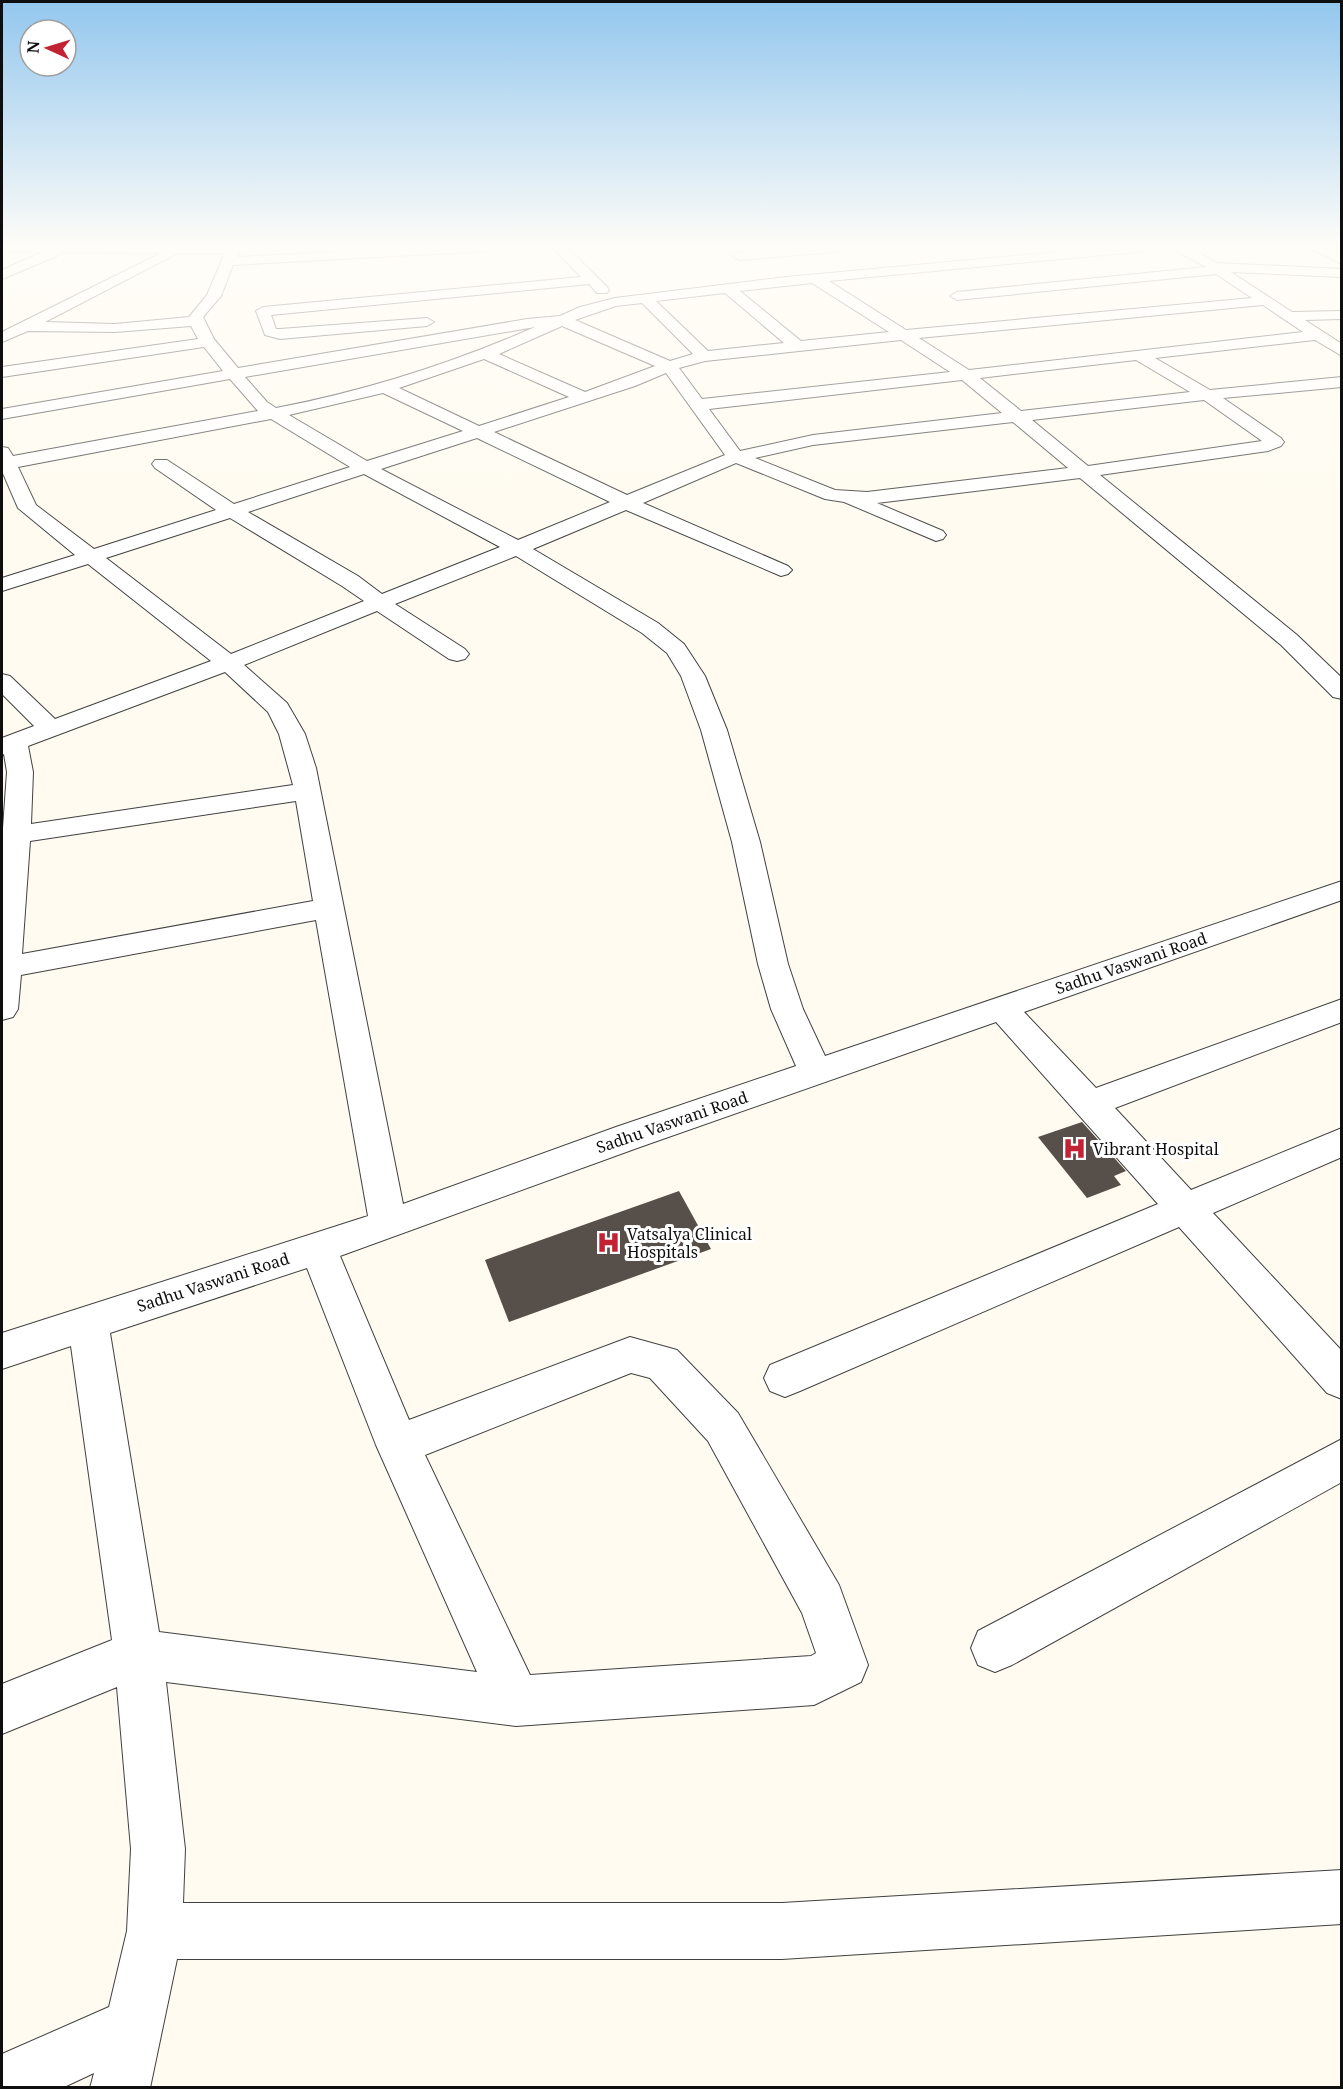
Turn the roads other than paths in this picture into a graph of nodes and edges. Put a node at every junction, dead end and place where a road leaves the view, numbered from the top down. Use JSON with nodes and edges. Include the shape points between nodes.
{"nodes":[{"id":1,"x":16,"y":344,"type":"edge"},
{"id":2,"x":191,"y":344,"type":"edge"},
{"id":3,"x":210,"y":344,"type":"edge"},
{"id":4,"x":277,"y":344,"type":"edge"},
{"id":5,"x":411,"y":344,"type":"edge"},
{"id":6,"x":507,"y":344,"type":"edge"},
{"id":7,"x":619,"y":344,"type":"edge"},
{"id":8,"x":692,"y":344,"type":"edge"},
{"id":9,"x":812,"y":344,"type":"edge"},
{"id":10,"x":920,"y":344,"type":"edge"},
{"id":11,"x":1233,"y":344,"type":"edge"},
{"id":12,"x":797,"y":346,"type":"joint"},
{"id":13,"x":486,"y":354,"type":"junction"},
{"id":14,"x":1138,"y":355,"type":"junction"},
{"id":15,"x":704,"y":356,"type":"junction"},
{"id":16,"x":291,"y":366,"type":"junction"},
{"id":17,"x":669,"y":366,"type":"junction"},
{"id":18,"x":19,"y":370,"type":"junction"},
{"id":19,"x":2,"y":372,"type":"edge"},
{"id":20,"x":965,"y":374,"type":"junction"},
{"id":21,"x":235,"y":376,"type":"junction"},
{"id":22,"x":1341,"y":382,"type":"edge"},
{"id":23,"x":385,"y":387,"type":"junction"},
{"id":24,"x":1207,"y":395,"type":"junction"},
{"id":25,"x":583,"y":397,"type":"junction"},
{"id":26,"x":766,"y":397,"type":"junction"},
{"id":27,"x":697,"y":405,"type":"junction"},
{"id":28,"x":782,"y":411,"type":"dead end"},
{"id":29,"x":2,"y":414,"type":"edge"},
{"id":30,"x":273,"y":414,"type":"junction"},
{"id":31,"x":1016,"y":416,"type":"junction"},
{"id":32,"x":797,"y":426,"type":"dead end"},
{"id":33,"x":478,"y":431,"type":"junction"},
{"id":34,"x":813,"y":440,"type":"junction"},
{"id":35,"x":736,"y":457,"type":"junction"},
{"id":36,"x":3,"y":460,"type":"edge"},
{"id":37,"x":161,"y":464,"type":"dead end"},
{"id":38,"x":364,"y":467,"type":"junction"},
{"id":39,"x":1082,"y":472,"type":"junction"},
{"id":40,"x":848,"y":498,"type":"junction"},
{"id":41,"x":627,"y":503,"type":"junction"},
{"id":42,"x":230,"y":510,"type":"junction"},
{"id":43,"x":936,"y":535,"type":"dead end"},
{"id":44,"x":517,"y":548,"type":"junction"},
{"id":45,"x":90,"y":556,"type":"junction"},
{"id":46,"x":781,"y":570,"type":"dead end"},
{"id":47,"x":2,"y":585,"type":"edge"},
{"id":48,"x":381,"y":602,"type":"junction"},
{"id":49,"x":457,"y":654,"type":"dead end"},
{"id":50,"x":228,"y":663,"type":"junction"},
{"id":51,"x":2,"y":681,"type":"edge"},
{"id":52,"x":1341,"y":692,"type":"edge"},
{"id":53,"x":25,"y":705,"type":"junction"},
{"id":54,"x":2,"y":714,"type":"edge"},
{"id":55,"x":50,"y":728,"type":"junction"},
{"id":56,"x":8,"y":745,"type":"edge"},
{"id":57,"x":307,"y":791,"type":"junction"},
{"id":58,"x":9,"y":835,"type":"edge"},
{"id":59,"x":1341,"y":890,"type":"edge"},
{"id":60,"x":329,"y":908,"type":"junction"},
{"id":61,"x":4,"y":968,"type":"edge"},
{"id":62,"x":1002,"y":1008,"type":"junction"},
{"id":63,"x":2,"y":1009,"type":"edge"},
{"id":64,"x":1341,"y":1010,"type":"edge"},
{"id":65,"x":815,"y":1072,"type":"junction"},
{"id":66,"x":1089,"y":1104,"type":"junction"},
{"id":67,"x":1341,"y":1142,"type":"edge"},
{"id":68,"x":1186,"y":1209,"type":"junction"},
{"id":69,"x":388,"y":1225,"type":"junction"},
{"id":70,"x":318,"y":1248,"type":"junction"},
{"id":71,"x":88,"y":1323,"type":"junction"},
{"id":72,"x":2,"y":1351,"type":"edge"},
{"id":73,"x":785,"y":1378,"type":"dead end"},
{"id":74,"x":1341,"y":1380,"type":"edge"},
{"id":75,"x":398,"y":1445,"type":"junction"},
{"id":76,"x":1341,"y":1459,"type":"edge"},
{"id":77,"x":995,"y":1648,"type":"dead end"},
{"id":78,"x":138,"y":1654,"type":"junction"},
{"id":79,"x":516,"y":1701,"type":"junction"},
{"id":80,"x":2,"y":1709,"type":"edge"},
{"id":81,"x":1341,"y":1897,"type":"edge"},
{"id":82,"x":155,"y":1931,"type":"junction"},
{"id":83,"x":133,"y":2026,"type":"junction"},
{"id":84,"x":2,"y":2084,"type":"edge"},
{"id":85,"x":120,"y":2088,"type":"edge"}],
"edges":[{"from":1,"to":18,"type":"street"},
{"from":2,"to":18,"type":"street"},
{"from":3,"to":21,"type":"street"},
{"from":4,"to":16,"type":"street"},
{"from":5,"to":16,"type":"street"},
{"from":6,"to":13,"type":"street"},
{"from":7,"to":17,"type":"street"},
{"from":8,"to":15,"type":"street"},
{"from":9,"to":12,"type":"street"},
{"from":10,"to":20,"type":"street"},
{"from":11,"to":14,"type":"street"},
{"from":12,"to":15,"type":"street"},
{"from":13,"to":23,"type":"street"},
{"from":13,"to":25,"type":"street"},
{"from":14,"to":20,"type":"street"},
{"from":14,"to":24,"type":"street"},
{"from":15,"to":17,"type":"street"},
{"from":16,"to":21,"type":"street"},
{"from":17,"to":25,"type":"street"},
{"from":17,"to":27,"type":"street"},
{"from":18,"to":19,"type":"street"},
{"from":20,"to":26,"type":"street"},
{"from":20,"to":31,"type":"street"},
{"from":21,"to":29,"type":"street"},
{"from":21,"to":30,"type":"street"},
{"from":22,"to":24,"type":"street"},
{"from":23,"to":30,"type":"street"},
{"from":23,"to":33,"type":"street"},
{"from":24,"to":31,"type":"street"},
{"from":24,"to":39,"type":"street","via":[[1275,442]]},
{"from":25,"to":33,"type":"street"},
{"from":26,"to":27,"type":"street"},
{"from":26,"to":28,"type":"street"},
{"from":27,"to":35,"type":"street"},
{"from":30,"to":36,"type":"street"},
{"from":30,"to":38,"type":"street"},
{"from":31,"to":34,"type":"street"},
{"from":31,"to":39,"type":"street"},
{"from":32,"to":34,"type":"street"},
{"from":33,"to":38,"type":"street"},
{"from":33,"to":41,"type":"street"},
{"from":34,"to":35,"type":"street"},
{"from":35,"to":40,"type":"street"},
{"from":35,"to":41,"type":"street"},
{"from":36,"to":45,"type":"street","via":[[28,508]]},
{"from":37,"to":42,"type":"street"},
{"from":38,"to":42,"type":"street"},
{"from":38,"to":44,"type":"street"},
{"from":39,"to":40,"type":"street"},
{"from":39,"to":52,"type":"street","via":[[1288,640]]},
{"from":40,"to":43,"type":"street"},
{"from":41,"to":44,"type":"street"},
{"from":41,"to":46,"type":"street"},
{"from":42,"to":45,"type":"street"},
{"from":42,"to":48,"type":"street"},
{"from":44,"to":48,"type":"street"},
{"from":44,"to":65,"type":"street","via":[[650,628],[676,649],[693,676],[714,730],[746,842],[773,964],[787,1009]]},
{"from":45,"to":47,"type":"street"},
{"from":45,"to":50,"type":"street"},
{"from":48,"to":49,"type":"street"},
{"from":48,"to":50,"type":"street"},
{"from":50,"to":55,"type":"street"},
{"from":50,"to":57,"type":"street","via":[[278,708],[292,734]]},
{"from":51,"to":53,"type":"street"},
{"from":53,"to":54,"type":"street"},
{"from":53,"to":55,"type":"street"},
{"from":55,"to":56,"type":"street"},
{"from":56,"to":58,"type":"street","via":[[20,772]]},
{"from":57,"to":58,"type":"street"},
{"from":57,"to":60,"type":"street"},
{"from":58,"to":61,"type":"street"},
{"from":59,"to":62,"type":"street","name":"Sadhu Vaswani Road"},
{"from":60,"to":61,"type":"street"},
{"from":60,"to":69,"type":"street"},
{"from":61,"to":63,"type":"street"},
{"from":62,"to":65,"type":"street","name":"Sadhu Vaswani Road"},
{"from":62,"to":66,"type":"street"},
{"from":64,"to":66,"type":"street"},
{"from":65,"to":69,"type":"street","name":"Sadhu Vaswani Road"},
{"from":66,"to":68,"type":"street"},
{"from":67,"to":68,"type":"street"},
{"from":68,"to":73,"type":"street"},
{"from":68,"to":74,"type":"street"},
{"from":69,"to":70,"type":"street","name":"Sadhu Vaswani Road"},
{"from":70,"to":71,"type":"street","name":"Sadhu Vaswani Road"},
{"from":70,"to":75,"type":"street"},
{"from":71,"to":72,"type":"street","name":"Sadhu Vaswani Road"},
{"from":71,"to":78,"type":"street"},
{"from":75,"to":79,"type":"street"},
{"from":75,"to":79,"type":"street","via":[[630,1355],[662,1363],[723,1427],[822,1602],[844,1665],[814,1680]]},
{"from":76,"to":77,"type":"street"},
{"from":78,"to":79,"type":"street"},
{"from":78,"to":80,"type":"street"},
{"from":78,"to":82,"type":"street","via":[[158,1848]]},
{"from":81,"to":82,"type":"street","via":[[782,1931]]},
{"from":82,"to":83,"type":"street"},
{"from":83,"to":84,"type":"street"},
{"from":83,"to":85,"type":"street"}]}
